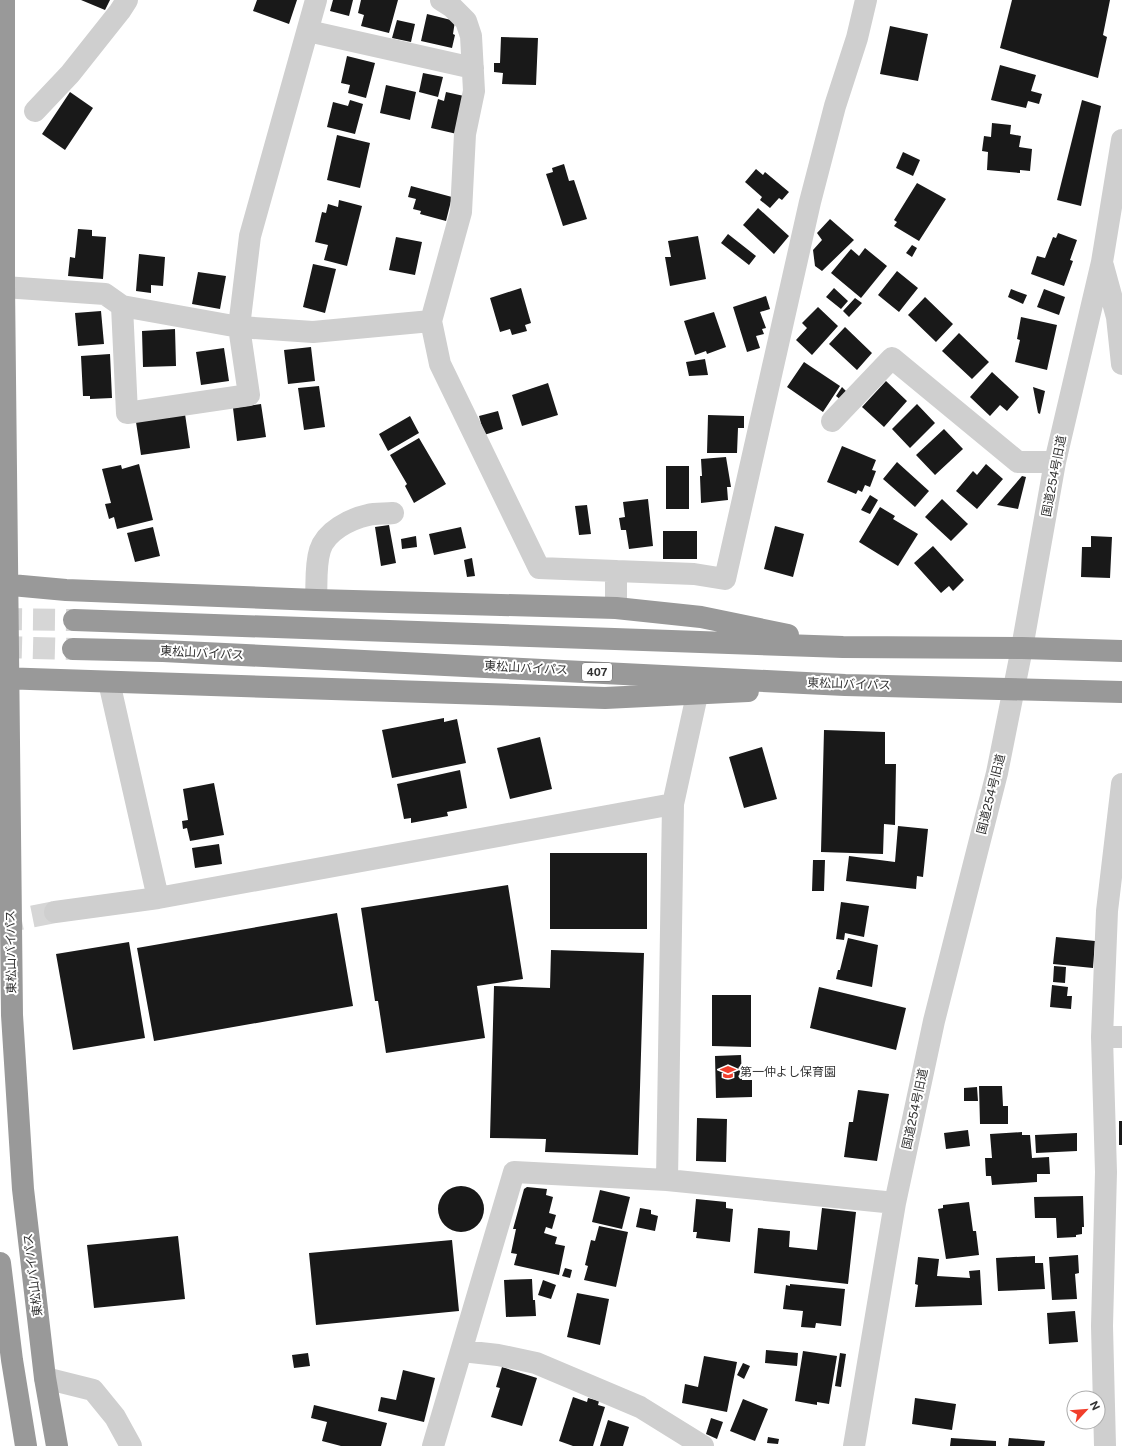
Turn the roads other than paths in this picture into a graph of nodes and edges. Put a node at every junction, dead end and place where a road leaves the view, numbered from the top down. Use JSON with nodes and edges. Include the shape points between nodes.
{"nodes":[{"id":1,"x":4,"y":0,"type":"edge"},
{"id":2,"x":127,"y":0,"type":"edge"},
{"id":3,"x":316,"y":0,"type":"edge"},
{"id":4,"x":441,"y":0,"type":"edge"},
{"id":5,"x":866,"y":0,"type":"edge"},
{"id":6,"x":308,"y":31,"type":"junction"},
{"id":7,"x":473,"y":68,"type":"junction"},
{"id":8,"x":35,"y":111,"type":"dead end"},
{"id":9,"x":1122,"y":140,"type":"edge"},
{"id":10,"x":1102,"y":262,"type":"junction"},
{"id":11,"x":4,"y":287,"type":"junction"},
{"id":12,"x":122,"y":306,"type":"junction"},
{"id":13,"x":431,"y":321,"type":"junction"},
{"id":14,"x":239,"y":326,"type":"junction"},
{"id":15,"x":1122,"y":364,"type":"edge"},
{"id":16,"x":832,"y":421,"type":"dead end"},
{"id":17,"x":1055,"y":462,"type":"junction"},
{"id":18,"x":393,"y":513,"type":"dead end"},
{"id":19,"x":616,"y":571,"type":"junction"},
{"id":20,"x":4,"y":584,"type":"edge"},
{"id":21,"x":316,"y":600,"type":"junction"},
{"id":22,"x":616,"y":608,"type":"junction"},
{"id":23,"x":74,"y":620,"type":"tunnel mouth"},
{"id":24,"x":844,"y":647,"type":"junction"},
{"id":25,"x":1022,"y":648,"type":"junction"},
{"id":26,"x":73,"y":649,"type":"tunnel mouth"},
{"id":27,"x":1122,"y":651,"type":"edge"},
{"id":28,"x":4,"y":678,"type":"edge"},
{"id":29,"x":109,"y":682,"type":"junction"},
{"id":30,"x":845,"y":685,"type":"junction"},
{"id":31,"x":1014,"y":688,"type":"junction"},
{"id":32,"x":1122,"y":692,"type":"edge"},
{"id":33,"x":697,"y":695,"type":"junction"},
{"id":34,"x":1122,"y":784,"type":"edge"},
{"id":35,"x":673,"y":804,"type":"junction"},
{"id":36,"x":158,"y":898,"type":"junction"},
{"id":37,"x":55,"y":912,"type":"tunnel mouth"},
{"id":38,"x":1112,"y":1037,"type":"edge"},
{"id":39,"x":667,"y":1180,"type":"junction"},
{"id":40,"x":895,"y":1203,"type":"junction"},
{"id":41,"x":0,"y":1263,"type":"edge"},
{"id":42,"x":462,"y":1351,"type":"junction"},
{"id":43,"x":45,"y":1378,"type":"junction"},
{"id":44,"x":26,"y":1446,"type":"edge"},
{"id":45,"x":57,"y":1446,"type":"edge"},
{"id":46,"x":131,"y":1446,"type":"edge"},
{"id":47,"x":433,"y":1446,"type":"edge"},
{"id":48,"x":703,"y":1446,"type":"edge"},
{"id":49,"x":854,"y":1446,"type":"edge"},
{"id":50,"x":1105,"y":1446,"type":"edge"}],
"edges":[{"from":1,"to":11,"type":"highway","name":"東松山バイパス"},
{"from":2,"to":8,"type":"street","via":[[70,74]]},
{"from":3,"to":6,"type":"street"},
{"from":4,"to":7,"type":"street","via":[[466,21],[471,36]]},
{"from":5,"to":19,"type":"street","via":[[810,202],[725,580],[694,574]]},
{"from":6,"to":7,"type":"street"},
{"from":6,"to":14,"type":"street","via":[[250,236]]},
{"from":7,"to":13,"type":"street","via":[[474,90],[465,134],[461,212]]},
{"from":9,"to":10,"type":"street","name":"国道254号旧道"},
{"from":10,"to":15,"type":"street","via":[[1117,317]]},
{"from":10,"to":17,"type":"street","name":"国道254号旧道"},
{"from":11,"to":12,"type":"street","via":[[105,294]]},
{"from":11,"to":20,"type":"highway","name":"東松山バイパス"},
{"from":12,"to":14,"type":"street"},
{"from":12,"to":14,"type":"street","via":[[127,413],[249,395]]},
{"from":13,"to":14,"type":"street","via":[[312,332]]},
{"from":13,"to":19,"type":"street","via":[[440,364],[539,568]]},
{"from":16,"to":17,"type":"street","via":[[892,358],[1018,462]]},
{"from":17,"to":25,"type":"street","name":"国道254号旧道"},
{"from":18,"to":21,"type":"street","via":[[369,515],[344,524],[329,536],[320,550]]},
{"from":19,"to":22,"type":"street"},
{"from":20,"to":21,"type":"highway","via":[[66,590]]},
{"from":20,"to":28,"type":"highway","name":"東松山バイパス"},
{"from":21,"to":22,"type":"highway"},
{"from":22,"to":24,"type":"highway","via":[[701,617]]},
{"from":23,"to":24,"type":"highway"},
{"from":24,"to":25,"type":"highway"},
{"from":25,"to":27,"type":"highway"},
{"from":25,"to":31,"type":"street","name":"国道254号旧道"},
{"from":26,"to":30,"type":"highway","name":"東松山バイパス","number":"407","via":[[163,651]]},
{"from":28,"to":29,"type":"highway"},
{"from":28,"to":43,"type":"highway","name":"東松山バイパス","via":[[12,1015],[23,1189]]},
{"from":29,"to":33,"type":"highway","via":[[605,698]]},
{"from":29,"to":36,"type":"street"},
{"from":30,"to":31,"type":"highway","name":"東松山バイパス","number":"407"},
{"from":30,"to":33,"type":"highway"},
{"from":31,"to":32,"type":"highway","name":"東松山バイパス","number":"407"},
{"from":31,"to":40,"type":"street","name":"国道254号旧道","via":[[997,773],[934,1021]]},
{"from":33,"to":35,"type":"street"},
{"from":34,"to":38,"type":"street","via":[[1107,912]]},
{"from":35,"to":36,"type":"street"},
{"from":35,"to":39,"type":"street"},
{"from":36,"to":37,"type":"street"},
{"from":38,"to":50,"type":"street","via":[[1102,1326]]},
{"from":39,"to":40,"type":"street"},
{"from":39,"to":42,"type":"street","via":[[514,1172]]},
{"from":40,"to":49,"type":"street","name":"国道254号旧道"},
{"from":41,"to":44,"type":"highway"},
{"from":42,"to":47,"type":"street"},
{"from":42,"to":48,"type":"street","via":[[536,1363],[640,1407]]},
{"from":43,"to":45,"type":"highway","name":"東松山バイパス"},
{"from":43,"to":46,"type":"street","via":[[93,1390],[115,1417]]}]}
